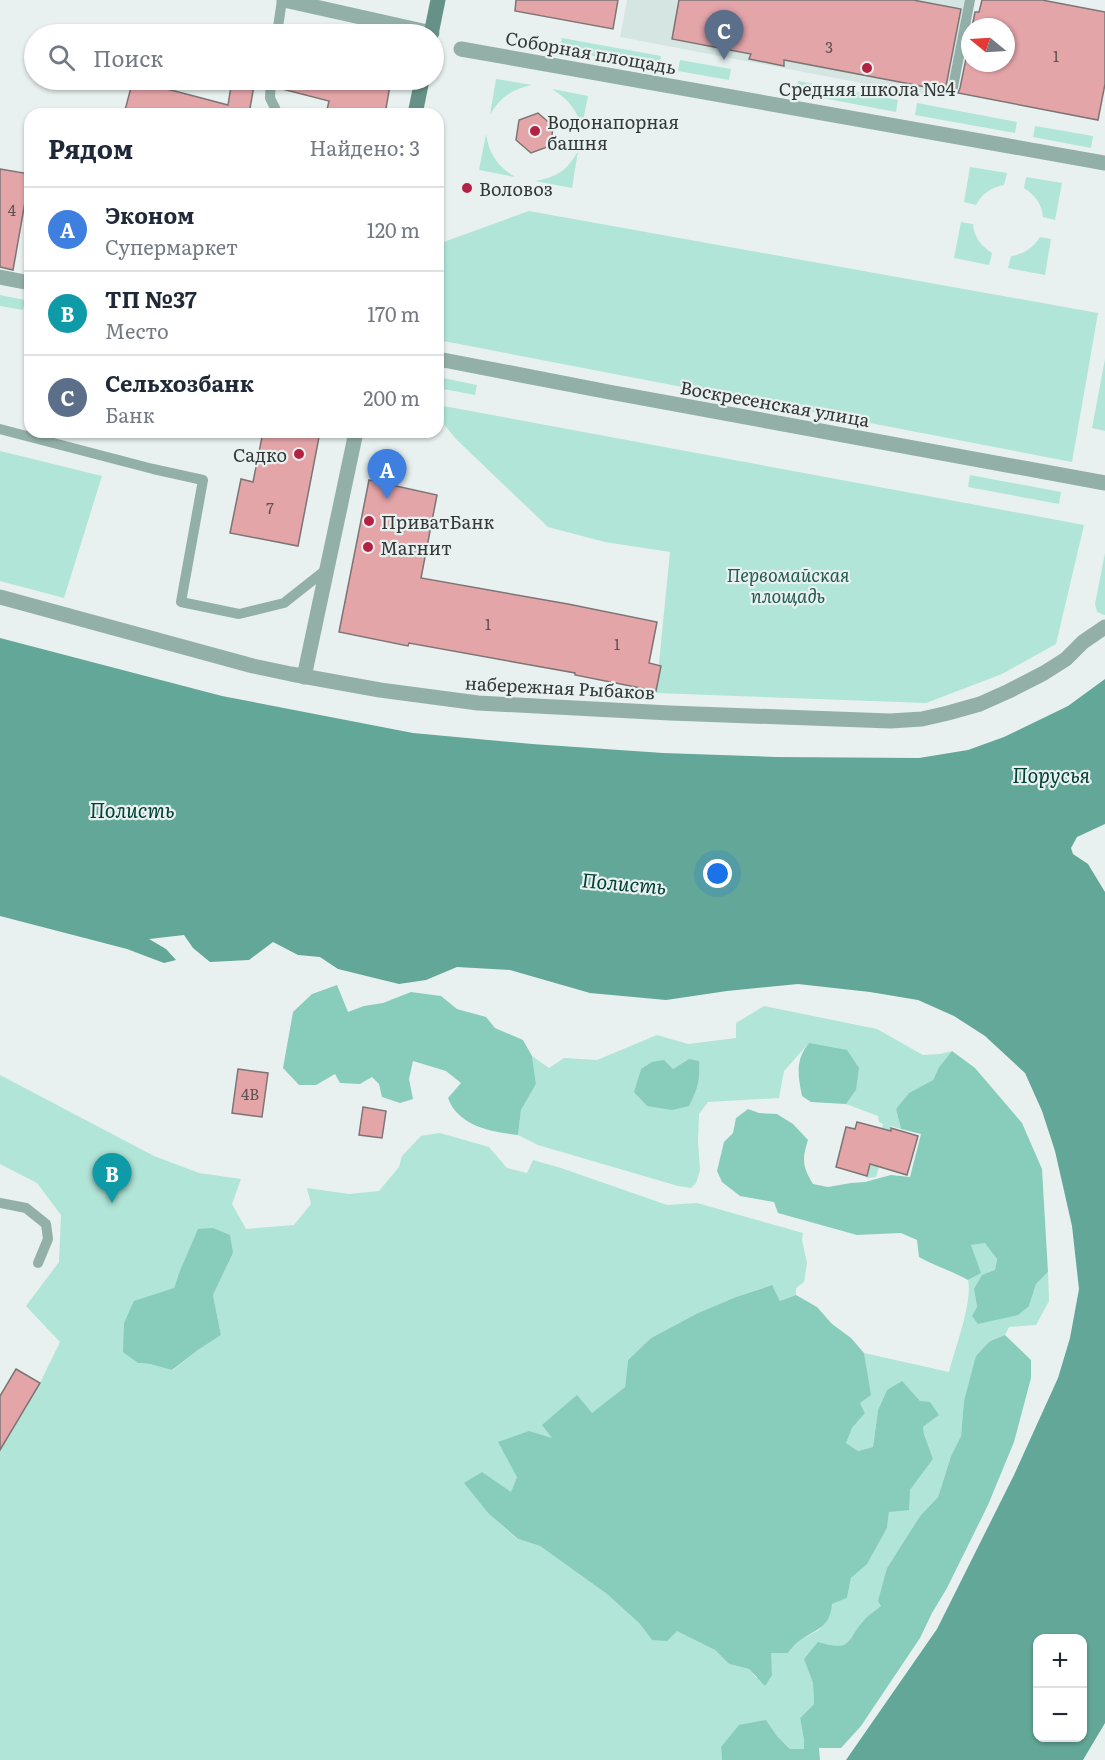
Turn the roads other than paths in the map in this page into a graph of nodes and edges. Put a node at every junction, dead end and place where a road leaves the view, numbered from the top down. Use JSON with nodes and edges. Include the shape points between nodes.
{"nodes":[{"id":1,"x":283,"y":0,"type":"edge"},
{"id":2,"x":438,"y":0,"type":"edge"},
{"id":3,"x":969,"y":0,"type":"edge"},
{"id":4,"x":279,"y":24,"type":"edge"},
{"id":5,"x":388,"y":24,"type":"edge"},
{"id":6,"x":434,"y":24,"type":"edge"},
{"id":7,"x":460,"y":49,"type":"dead end"},
{"id":8,"x":953,"y":87,"type":"dead end"},
{"id":9,"x":270,"y":90,"type":"edge"},
{"id":10,"x":420,"y":90,"type":"edge"},
{"id":11,"x":275,"y":108,"type":"edge"},
{"id":12,"x":416,"y":108,"type":"edge"},
{"id":13,"x":1105,"y":163,"type":"edge"},
{"id":14,"x":0,"y":277,"type":"edge"},
{"id":15,"x":24,"y":282,"type":"edge"},
{"id":16,"x":444,"y":360,"type":"edge"},
{"id":17,"x":0,"y":429,"type":"edge"},
{"id":18,"x":24,"y":435,"type":"edge"},
{"id":19,"x":34,"y":438,"type":"edge"},
{"id":20,"x":355,"y":438,"type":"edge"},
{"id":21,"x":1105,"y":483,"type":"edge"},
{"id":22,"x":328,"y":568,"type":"junction"},
{"id":23,"x":0,"y":597,"type":"edge"},
{"id":24,"x":1105,"y":627,"type":"edge"},
{"id":25,"x":304,"y":677,"type":"junction"},
{"id":26,"x":0,"y":1203,"type":"edge"},
{"id":27,"x":38,"y":1263,"type":"dead end"}],
"edges":[{"from":1,"to":4,"type":"lane"},
{"from":1,"to":5,"type":"street"},
{"from":2,"to":6,"type":"street"},
{"from":3,"to":8,"type":"lane"},
{"from":7,"to":13,"type":"street","name":"Соборная площадь"},
{"from":9,"to":11,"type":"lane"},
{"from":10,"to":12,"type":"street"},
{"from":14,"to":15,"type":"street"},
{"from":16,"to":21,"type":"street","name":"Воскресенская улица"},
{"from":17,"to":18,"type":"lane"},
{"from":19,"to":22,"type":"lane","via":[[203,480],[181,602],[239,614],[284,603]]},
{"from":20,"to":22,"type":"street"},
{"from":22,"to":25,"type":"street"},
{"from":23,"to":25,"type":"street","name":"набережная Рыбаков"},
{"from":24,"to":25,"type":"street","name":"набережная Рыбаков","via":[[1066,659],[980,704],[922,719],[890,721],[478,703]]},
{"from":26,"to":27,"type":"lane","via":[[26,1208],[46,1224],[48,1239]]}]}
